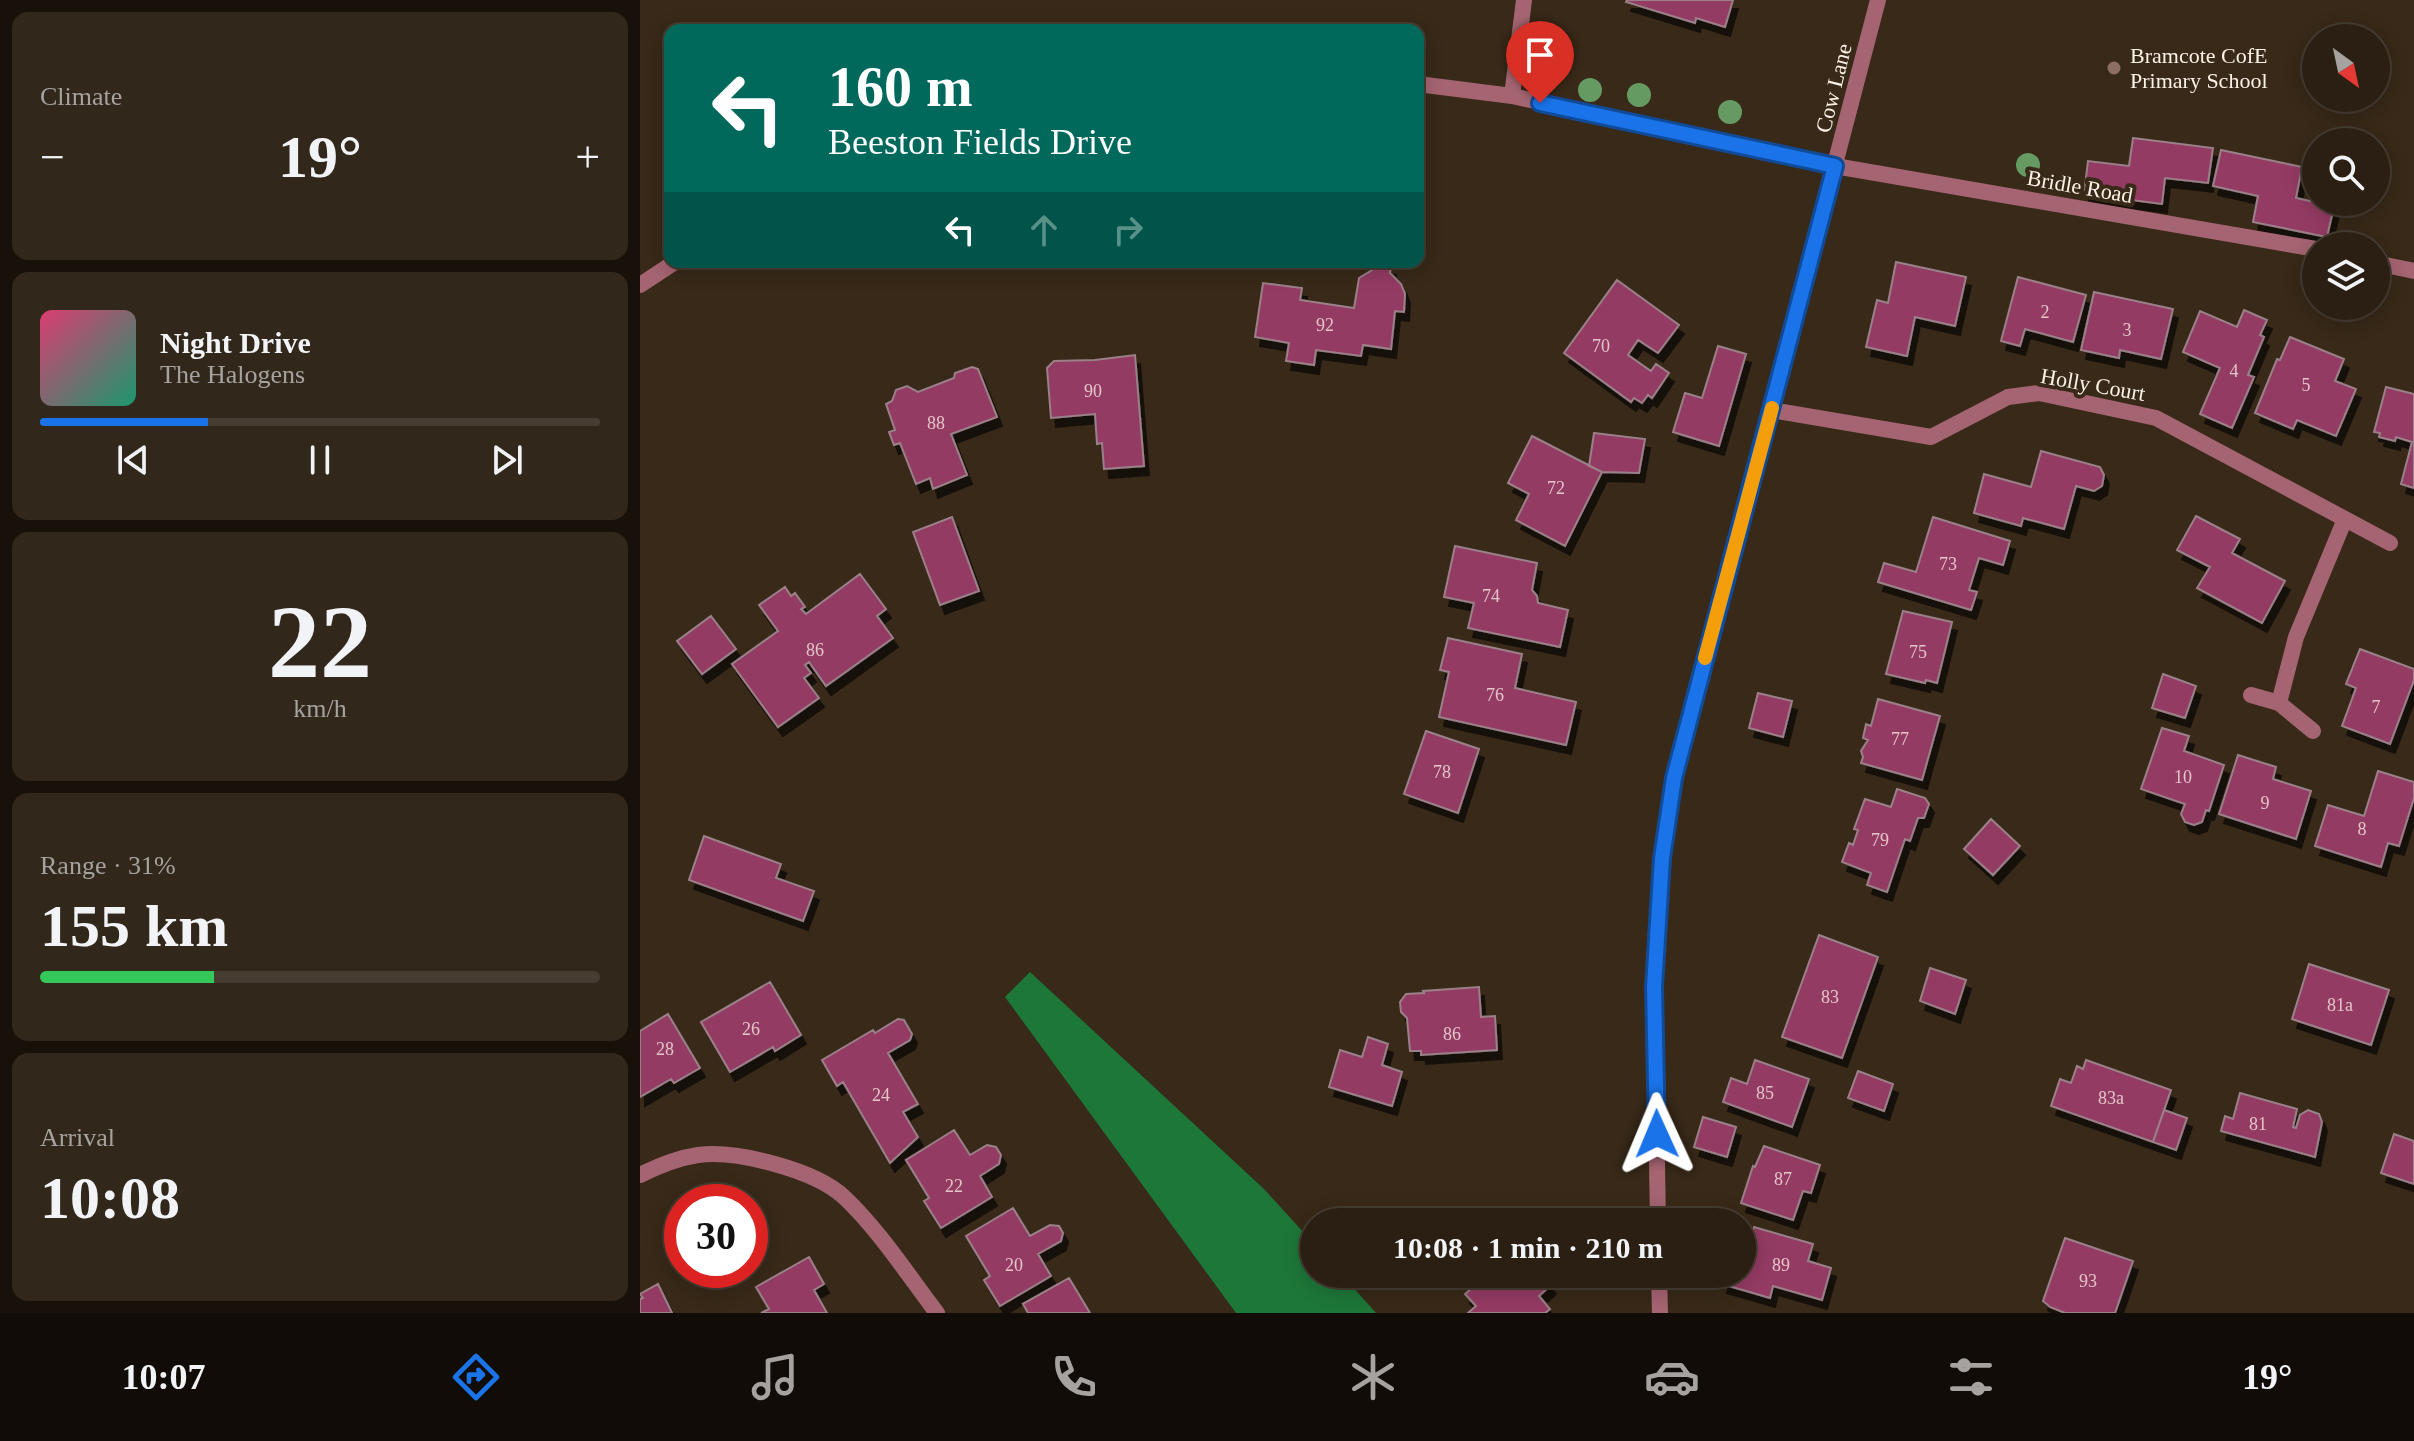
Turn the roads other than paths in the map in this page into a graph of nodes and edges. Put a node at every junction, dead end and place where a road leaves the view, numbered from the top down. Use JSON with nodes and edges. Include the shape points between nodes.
{"nodes":[{"id":1,"x":1524,"y":0,"type":"edge"},
{"id":2,"x":1878,"y":0,"type":"edge"},
{"id":3,"x":1424,"y":85,"type":"edge"},
{"id":4,"x":1512,"y":96,"type":"junction"},
{"id":5,"x":1835,"y":166,"type":"junction"},
{"id":6,"x":2302,"y":247,"type":"edge"},
{"id":7,"x":2390,"y":266,"type":"edge"},
{"id":8,"x":666,"y":268,"type":"edge"},
{"id":9,"x":2414,"y":271,"type":"edge"},
{"id":10,"x":640,"y":285,"type":"edge"},
{"id":11,"x":1771,"y":410,"type":"junction"},
{"id":12,"x":2345,"y":519,"type":"junction"},
{"id":13,"x":2390,"y":543,"type":"dead end"},
{"id":14,"x":2251,"y":695,"type":"dead end"},
{"id":15,"x":2279,"y":703,"type":"junction"},
{"id":16,"x":2313,"y":731,"type":"dead end"},
{"id":17,"x":640,"y":1175,"type":"edge"},
{"id":18,"x":1658,"y":1208,"type":"edge"},
{"id":19,"x":1659,"y":1288,"type":"edge"},
{"id":20,"x":937,"y":1313,"type":"edge"},
{"id":21,"x":1660,"y":1313,"type":"edge"}],
"edges":[{"from":1,"to":4,"type":"street"},
{"from":2,"to":5,"type":"street","name":"Cow Lane"},
{"from":3,"to":4,"type":"street","name":"Bridle Road"},
{"from":4,"to":5,"type":"street","name":"Bridle Road"},
{"from":5,"to":6,"type":"street","name":"Bridle Road"},
{"from":5,"to":11,"type":"street","name":"Cow Lane"},
{"from":7,"to":9,"type":"street"},
{"from":8,"to":10,"type":"street"},
{"from":11,"to":12,"type":"street","name":"Holly Court","via":[[1931,437],[2008,397],[2039,393],[2156,418]]},
{"from":11,"to":18,"type":"street","name":"Cow Lane","via":[[1674,778],[1662,858],[1654,987]]},
{"from":12,"to":13,"type":"street","name":"Holly Court"},
{"from":12,"to":15,"type":"street","via":[[2296,637]]},
{"from":14,"to":15,"type":"street"},
{"from":15,"to":16,"type":"street"},
{"from":17,"to":20,"type":"street","via":[[700,1155],[774,1162],[815,1180],[843,1195]]},
{"from":19,"to":21,"type":"street"}]}
